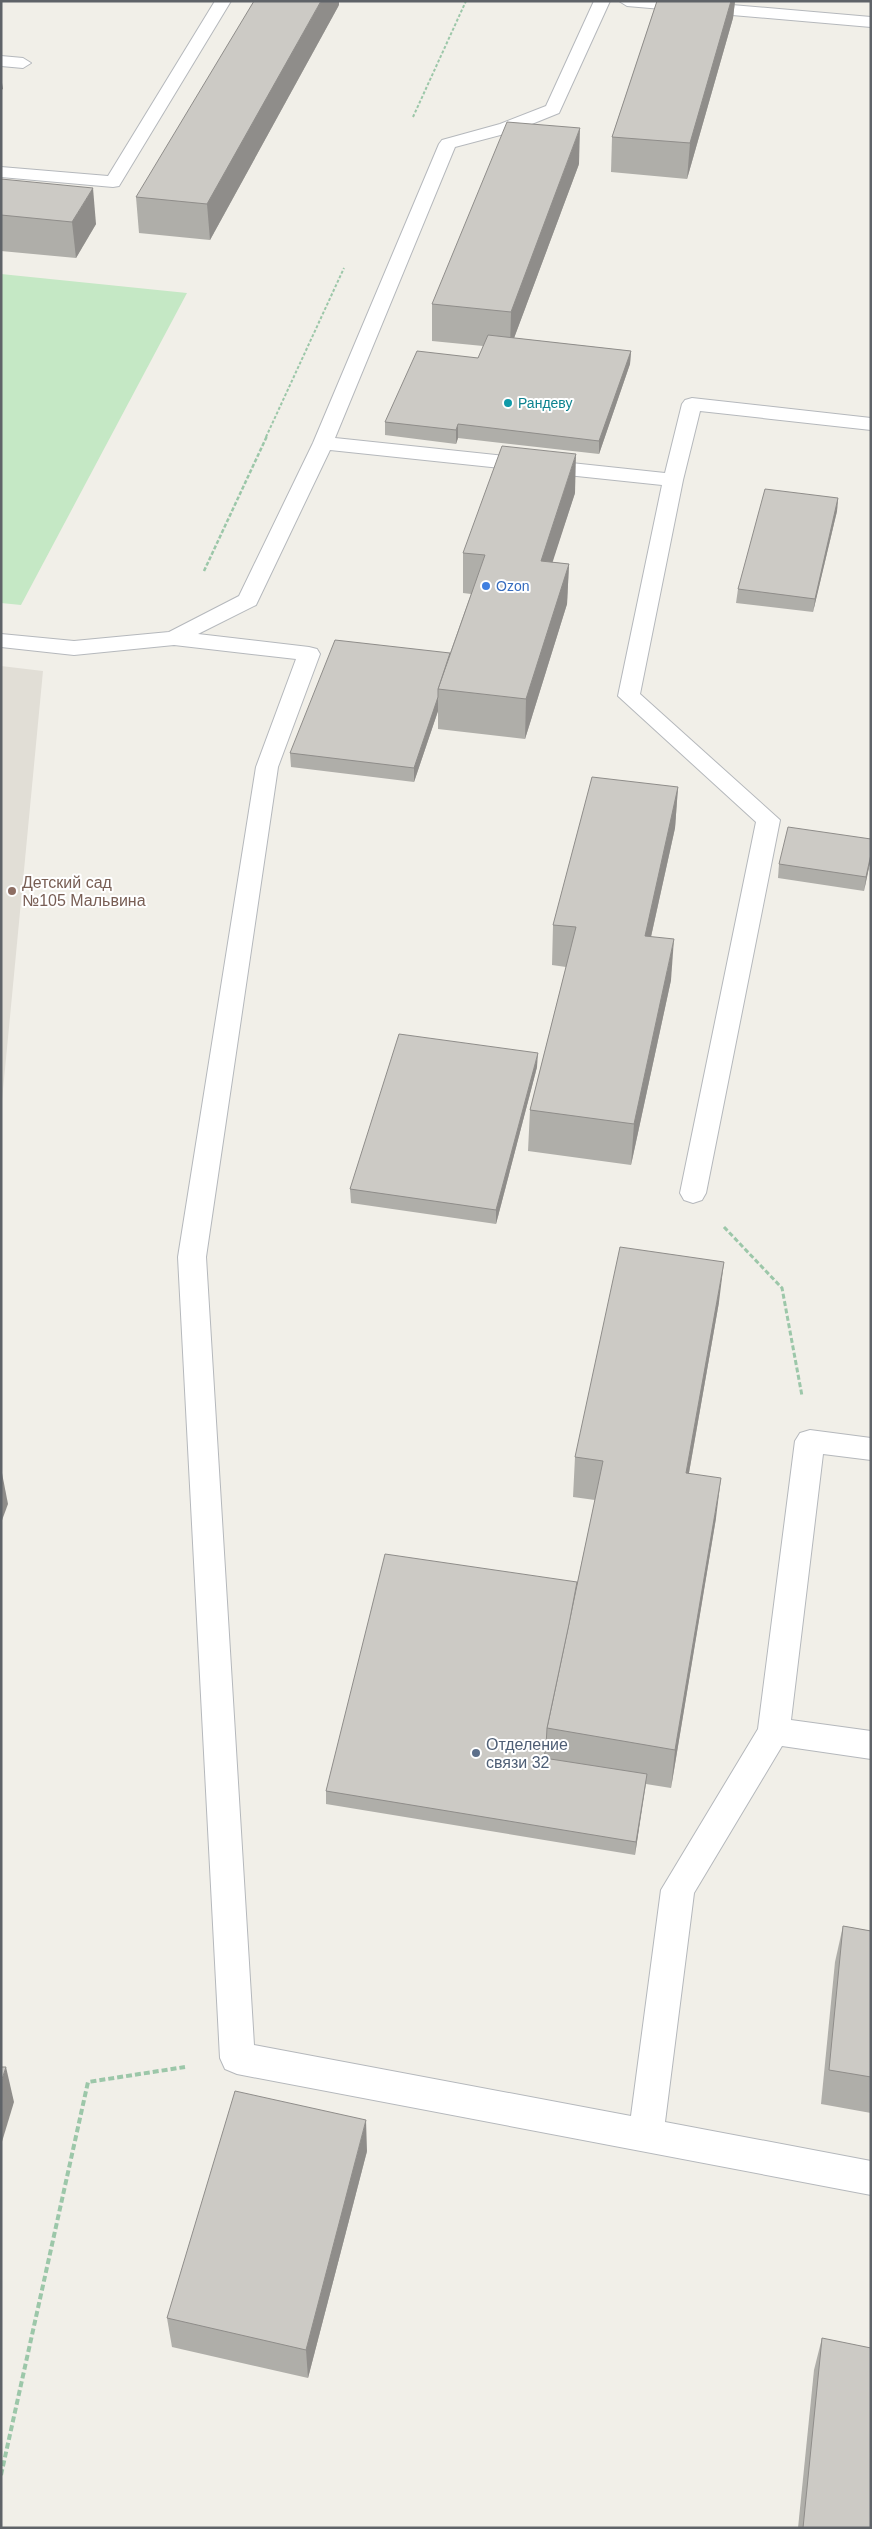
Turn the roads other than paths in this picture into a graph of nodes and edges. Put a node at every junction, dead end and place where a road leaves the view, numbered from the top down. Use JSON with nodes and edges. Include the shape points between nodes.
{"nodes":[{"id":1,"x":223,"y":1,"type":"edge"},
{"id":2,"x":602,"y":1,"type":"edge"},
{"id":3,"x":627,"y":1,"type":"edge"},
{"id":4,"x":871,"y":22,"type":"edge"},
{"id":5,"x":1,"y":61,"type":"edge"},
{"id":6,"x":23,"y":63,"type":"dead end"},
{"id":7,"x":1,"y":172,"type":"edge"},
{"id":8,"x":871,"y":424,"type":"edge"},
{"id":9,"x":322,"y":443,"type":"junction"},
{"id":10,"x":673,"y":480,"type":"junction"},
{"id":11,"x":174,"y":638,"type":"junction"},
{"id":12,"x":1,"y":640,"type":"edge"},
{"id":13,"x":693,"y":1194,"type":"road end"},
{"id":14,"x":871,"y":1449,"type":"edge"},
{"id":15,"x":774,"y":1731,"type":"junction"},
{"id":16,"x":871,"y":1745,"type":"edge"},
{"id":17,"x":646,"y":2136,"type":"junction"},
{"id":18,"x":871,"y":2178,"type":"edge"}],
"edges":[{"from":1,"to":7,"type":"lane","via":[[113,182]]},
{"from":2,"to":9,"type":"lane","via":[[553,109],[506,128],[448,144]]},
{"from":3,"to":4,"type":"lane"},
{"from":5,"to":6,"type":"lane"},
{"from":8,"to":10,"type":"lane","via":[[692,404]]},
{"from":9,"to":10,"type":"lane"},
{"from":9,"to":11,"type":"lane","via":[[248,600]]},
{"from":10,"to":13,"type":"lane","via":[[629,696],[768,820]]},
{"from":11,"to":12,"type":"lane","via":[[74,648]]},
{"from":11,"to":17,"type":"lane","via":[[309,654],[267,767],[192,1257],[237,2058]]},
{"from":14,"to":15,"type":"lane","via":[[810,1441]]},
{"from":15,"to":16,"type":"lane"},
{"from":15,"to":17,"type":"lane","via":[[678,1890]]},
{"from":17,"to":18,"type":"lane"}]}
